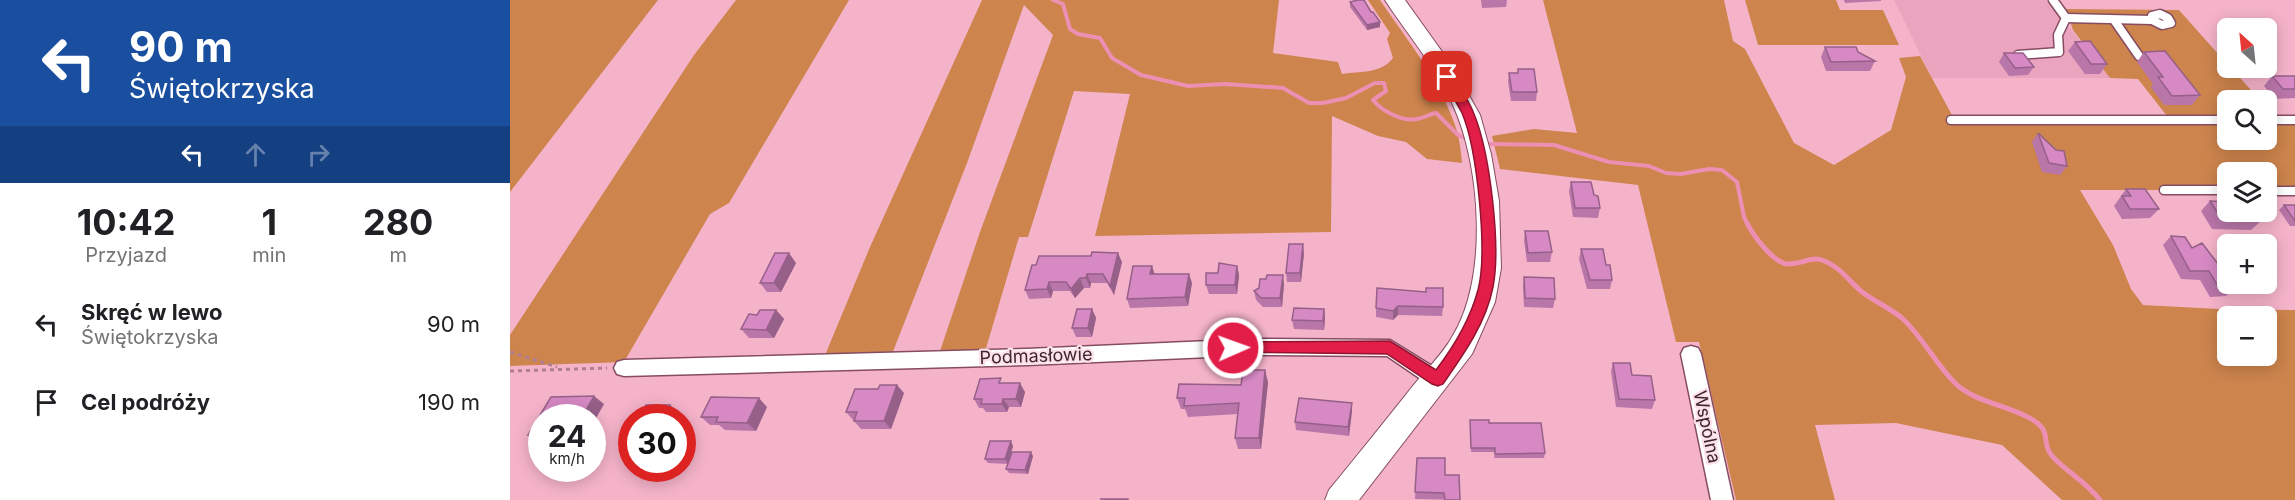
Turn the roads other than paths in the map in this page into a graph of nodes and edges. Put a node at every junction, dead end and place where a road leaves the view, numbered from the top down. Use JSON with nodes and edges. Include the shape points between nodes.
{"nodes":[{"id":1,"x":1395,"y":0,"type":"edge"},
{"id":2,"x":2053,"y":0,"type":"edge"},
{"id":3,"x":2066,"y":18,"type":"junction"},
{"id":4,"x":2114,"y":20,"type":"junction"},
{"id":5,"x":2152,"y":20,"type":"dead end"},
{"id":6,"x":2018,"y":54,"type":"edge"},
{"id":7,"x":2139,"y":56,"type":"dead end"},
{"id":8,"x":1951,"y":120,"type":"dead end"},
{"id":9,"x":2217,"y":120,"type":"edge"},
{"id":10,"x":2277,"y":120,"type":"edge"},
{"id":11,"x":2295,"y":120,"type":"edge"},
{"id":12,"x":2164,"y":190,"type":"dead end"},
{"id":13,"x":2217,"y":190,"type":"edge"},
{"id":14,"x":2277,"y":191,"type":"edge"},
{"id":15,"x":2295,"y":191,"type":"edge"},
{"id":16,"x":1691,"y":354,"type":"dead end"},
{"id":17,"x":624,"y":368,"type":"road end"},
{"id":18,"x":1438,"y":380,"type":"junction"},
{"id":19,"x":1340,"y":500,"type":"edge"},
{"id":20,"x":1722,"y":500,"type":"edge"}],
"edges":[{"from":1,"to":18,"type":"street","via":[[1468,114],[1486,203],[1486,288],[1462,346]]},
{"from":2,"to":3,"type":"lane"},
{"from":3,"to":4,"type":"lane"},
{"from":3,"to":6,"type":"lane","via":[[2058,35],[2059,52]]},
{"from":4,"to":5,"type":"lane"},
{"from":4,"to":7,"type":"lane"},
{"from":8,"to":9,"type":"lane"},
{"from":10,"to":11,"type":"lane"},
{"from":12,"to":13,"type":"lane"},
{"from":14,"to":15,"type":"lane"},
{"from":16,"to":20,"type":"street","name":"Wspólna"},
{"from":17,"to":18,"type":"street","name":"Podmasłowie","via":[[1256,347],[1390,348]]},
{"from":18,"to":19,"type":"street"}]}
